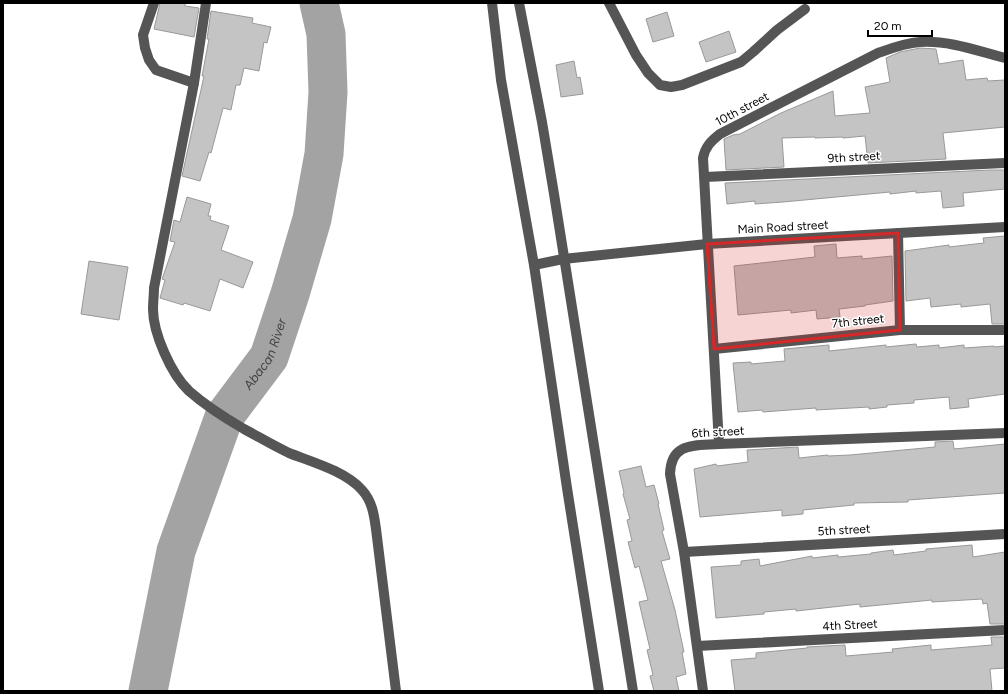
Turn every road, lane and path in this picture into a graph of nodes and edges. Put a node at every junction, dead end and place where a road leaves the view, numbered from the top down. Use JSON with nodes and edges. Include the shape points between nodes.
{"nodes":[{"id":1,"x":154,"y":3,"type":"edge"},
{"id":2,"x":206,"y":3,"type":"edge"},
{"id":3,"x":492,"y":3,"type":"edge"},
{"id":4,"x":519,"y":3,"type":"edge"},
{"id":5,"x":609,"y":3,"type":"edge"},
{"id":6,"x":805,"y":9,"type":"dead end"},
{"id":7,"x":1005,"y":58,"type":"edge"},
{"id":8,"x":194,"y":83,"type":"junction"},
{"id":9,"x":1005,"y":163,"type":"edge"},
{"id":10,"x":705,"y":177,"type":"junction"},
{"id":11,"x":1005,"y":227,"type":"edge"},
{"id":12,"x":898,"y":233,"type":"junction"},
{"id":13,"x":707,"y":244,"type":"junction"},
{"id":14,"x":563,"y":259,"type":"junction"},
{"id":15,"x":534,"y":265,"type":"junction"},
{"id":16,"x":900,"y":330,"type":"junction"},
{"id":17,"x":1005,"y":330,"type":"edge"},
{"id":18,"x":714,"y":349,"type":"junction"},
{"id":19,"x":1005,"y":434,"type":"edge"},
{"id":20,"x":719,"y":444,"type":"junction"},
{"id":21,"x":1005,"y":534,"type":"edge"},
{"id":22,"x":684,"y":552,"type":"junction"},
{"id":23,"x":1005,"y":630,"type":"edge"},
{"id":24,"x":696,"y":646,"type":"junction"},
{"id":25,"x":396,"y":691,"type":"edge"},
{"id":26,"x":599,"y":691,"type":"edge"},
{"id":27,"x":633,"y":691,"type":"edge"},
{"id":28,"x":703,"y":691,"type":"edge"}],
"edges":[{"from":1,"to":8,"type":"street","via":[[143,35],[149,60],[156,70]]},
{"from":2,"to":8,"type":"street"},
{"from":3,"to":15,"type":"street","via":[[501,80]]},
{"from":4,"to":14,"type":"street","via":[[542,122]]},
{"from":5,"to":6,"type":"street","via":[[644,67],[660,85],[671,87],[741,62]]},
{"from":7,"to":10,"type":"street","name":"10th street","via":[[941,43],[920,42],[890,48],[720,134],[705,149]]},
{"from":8,"to":25,"type":"street","via":[[154,288],[153,310],[156,329],[177,376],[188,390],[224,417],[287,452],[337,472],[361,489],[370,501],[374,512]]},
{"from":9,"to":10,"type":"street","name":"9th street"},
{"from":10,"to":13,"type":"street","name":"10th street"},
{"from":11,"to":12,"type":"street","name":"Main Road street"},
{"from":12,"to":13,"type":"street","name":"Main Road street"},
{"from":12,"to":16,"type":"street"},
{"from":13,"to":14,"type":"street","name":"Main Road street"},
{"from":13,"to":18,"type":"street","name":"10th street"},
{"from":14,"to":15,"type":"street","name":"Main Road street"},
{"from":14,"to":27,"type":"street"},
{"from":15,"to":26,"type":"street"},
{"from":16,"to":17,"type":"street","name":"7th street"},
{"from":16,"to":18,"type":"street","name":"7th street"},
{"from":18,"to":20,"type":"street","name":"10th street"},
{"from":19,"to":20,"type":"street","name":"6th street"},
{"from":20,"to":22,"type":"street","name":"6th street","via":[[686,447],[676,453],[670,462]]},
{"from":21,"to":22,"type":"street","name":"5th street"},
{"from":22,"to":24,"type":"street","name":"6th street"},
{"from":23,"to":24,"type":"street","name":"4th Street"},
{"from":24,"to":28,"type":"street","name":"6th street"}]}
